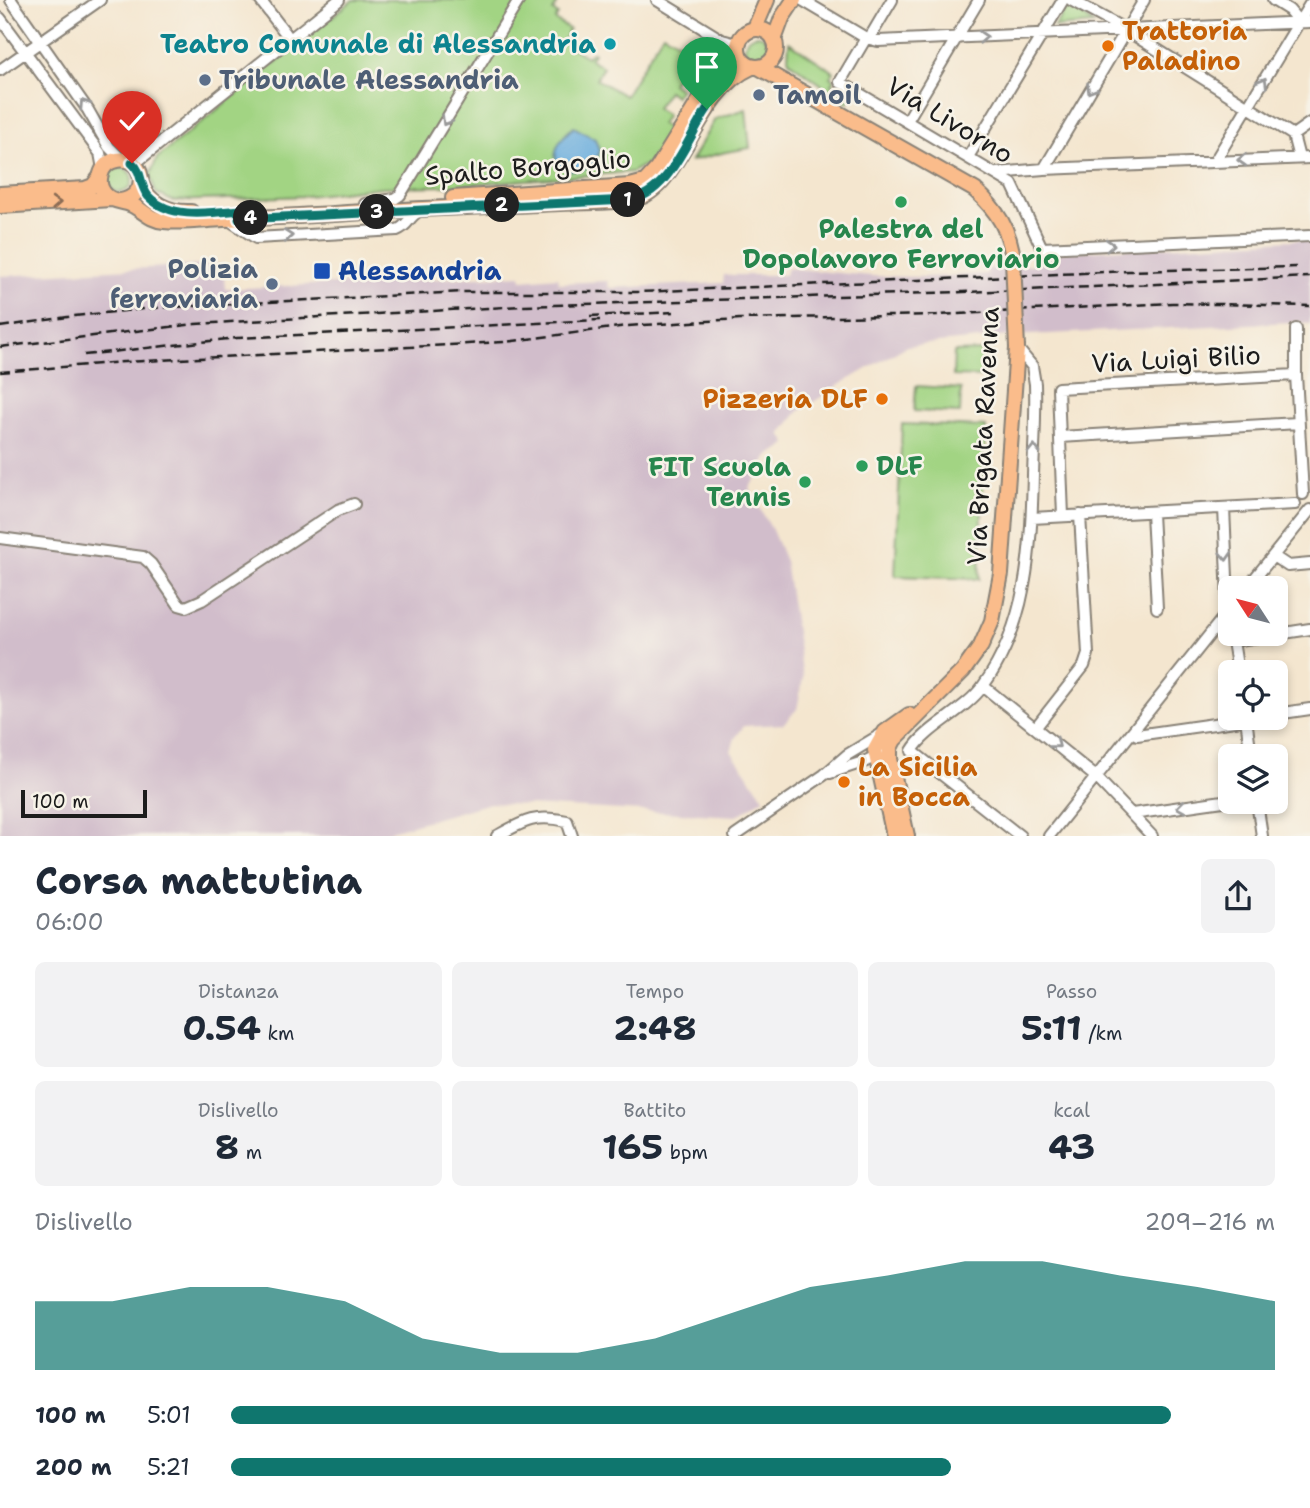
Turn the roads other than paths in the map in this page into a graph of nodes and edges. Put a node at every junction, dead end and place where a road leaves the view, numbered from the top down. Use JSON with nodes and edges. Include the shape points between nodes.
{"nodes":[{"id":1,"x":11,"y":0,"type":"edge"},
{"id":2,"x":100,"y":0,"type":"edge"},
{"id":3,"x":260,"y":0,"type":"edge"},
{"id":4,"x":338,"y":0,"type":"edge"},
{"id":5,"x":519,"y":0,"type":"edge"},
{"id":6,"x":657,"y":0,"type":"edge"},
{"id":7,"x":767,"y":0,"type":"edge"},
{"id":8,"x":794,"y":0,"type":"edge"},
{"id":9,"x":802,"y":0,"type":"edge"},
{"id":10,"x":892,"y":0,"type":"edge"},
{"id":11,"x":979,"y":0,"type":"edge"},
{"id":12,"x":1063,"y":0,"type":"edge"},
{"id":13,"x":1071,"y":0,"type":"edge"},
{"id":14,"x":1144,"y":0,"type":"edge"},
{"id":15,"x":1273,"y":0,"type":"edge"},
{"id":16,"x":1310,"y":4,"type":"edge"},
{"id":17,"x":0,"y":18,"type":"edge"},
{"id":18,"x":1304,"y":22,"type":"edge"},
{"id":19,"x":755,"y":28,"type":"junction"},
{"id":20,"x":1126,"y":30,"type":"junction"},
{"id":21,"x":1042,"y":34,"type":"junction"},
{"id":22,"x":290,"y":38,"type":"junction"},
{"id":23,"x":956,"y":38,"type":"junction"},
{"id":24,"x":868,"y":39,"type":"junction"},
{"id":25,"x":40,"y":40,"type":"junction"},
{"id":26,"x":739,"y":45,"type":"junction"},
{"id":27,"x":775,"y":45,"type":"junction"},
{"id":28,"x":25,"y":51,"type":"junction"},
{"id":29,"x":755,"y":67,"type":"junction"},
{"id":30,"x":0,"y":70,"type":"edge"},
{"id":31,"x":1248,"y":107,"type":"junction"},
{"id":32,"x":852,"y":118,"type":"junction"},
{"id":33,"x":907,"y":121,"type":"junction"},
{"id":34,"x":1310,"y":123,"type":"edge"},
{"id":35,"x":1293,"y":135,"type":"junction"},
{"id":36,"x":968,"y":157,"type":"junction"},
{"id":37,"x":1305,"y":158,"type":"edge"},
{"id":38,"x":1215,"y":161,"type":"junction"},
{"id":39,"x":128,"y":162,"type":"junction"},
{"id":40,"x":1044,"y":169,"type":"junction"},
{"id":41,"x":102,"y":173,"type":"junction"},
{"id":42,"x":997,"y":173,"type":"junction"},
{"id":43,"x":141,"y":183,"type":"junction"},
{"id":44,"x":0,"y":194,"type":"edge"},
{"id":45,"x":115,"y":200,"type":"junction"},
{"id":46,"x":365,"y":204,"type":"junction"},
{"id":47,"x":0,"y":206,"type":"edge"},
{"id":48,"x":252,"y":209,"type":"junction"},
{"id":49,"x":421,"y":209,"type":"junction"},
{"id":50,"x":236,"y":223,"type":"junction"},
{"id":51,"x":1310,"y":236,"type":"edge"},
{"id":52,"x":1296,"y":329,"type":"dead end"},
{"id":53,"x":1017,"y":348,"type":"junction"},
{"id":54,"x":1296,"y":375,"type":"junction"},
{"id":55,"x":1298,"y":423,"type":"junction"},
{"id":56,"x":1060,"y":437,"type":"junction"},
{"id":57,"x":1307,"y":493,"type":"edge"},
{"id":58,"x":354,"y":504,"type":"dead end"},
{"id":59,"x":1294,"y":504,"type":"junction"},
{"id":60,"x":1224,"y":508,"type":"junction"},
{"id":61,"x":1152,"y":513,"type":"junction"},
{"id":62,"x":1307,"y":514,"type":"edge"},
{"id":63,"x":1080,"y":515,"type":"junction"},
{"id":64,"x":1063,"y":516,"type":"junction"},
{"id":65,"x":1032,"y":518,"type":"junction"},
{"id":66,"x":0,"y":538,"type":"edge"},
{"id":67,"x":1273,"y":556,"type":"junction"},
{"id":68,"x":1310,"y":564,"type":"edge"},
{"id":69,"x":1227,"y":576,"type":"edge"},
{"id":70,"x":1257,"y":576,"type":"edge"},
{"id":71,"x":1157,"y":608,"type":"dead end"},
{"id":72,"x":1218,"y":624,"type":"edge"},
{"id":73,"x":1216,"y":627,"type":"joint"},
{"id":74,"x":1310,"y":629,"type":"edge"},
{"id":75,"x":1288,"y":632,"type":"edge"},
{"id":76,"x":983,"y":686,"type":"junction"},
{"id":77,"x":1310,"y":709,"type":"edge"},
{"id":78,"x":1288,"y":713,"type":"edge"},
{"id":79,"x":1218,"y":723,"type":"edge"},
{"id":80,"x":1036,"y":727,"type":"junction"},
{"id":81,"x":1133,"y":731,"type":"junction"},
{"id":82,"x":889,"y":736,"type":"junction"},
{"id":83,"x":875,"y":757,"type":"junction"},
{"id":84,"x":853,"y":765,"type":"junction"},
{"id":85,"x":824,"y":775,"type":"junction"},
{"id":86,"x":1096,"y":776,"type":"junction"},
{"id":87,"x":883,"y":784,"type":"junction"},
{"id":88,"x":1218,"y":802,"type":"edge"},
{"id":89,"x":1132,"y":814,"type":"junction"},
{"id":90,"x":1259,"y":814,"type":"edge"},
{"id":91,"x":497,"y":836,"type":"edge"},
{"id":92,"x":572,"y":836,"type":"edge"},
{"id":93,"x":735,"y":836,"type":"edge"},
{"id":94,"x":894,"y":836,"type":"edge"},
{"id":95,"x":907,"y":836,"type":"edge"},
{"id":96,"x":1020,"y":836,"type":"edge"},
{"id":97,"x":1049,"y":836,"type":"edge"},
{"id":98,"x":1152,"y":836,"type":"edge"},
{"id":99,"x":1262,"y":836,"type":"edge"}],
"edges":[{"from":1,"to":25,"type":"street"},
{"from":2,"to":25,"type":"street"},
{"from":3,"to":22,"type":"street"},
{"from":4,"to":22,"type":"street"},
{"from":5,"to":46,"type":"street","one_way":true,"via":[[400,195]]},
{"from":6,"to":26,"type":"street","via":[[722,40]]},
{"from":7,"to":19,"type":"main road"},
{"from":8,"to":27,"type":"main road","via":[[782,18]]},
{"from":9,"to":24,"type":"street"},
{"from":10,"to":24,"type":"street"},
{"from":11,"to":23,"type":"street"},
{"from":12,"to":21,"type":"street"},
{"from":13,"to":20,"type":"street"},
{"from":14,"to":20,"type":"street"},
{"from":15,"to":18,"type":"street"},
{"from":16,"to":18,"type":"street"},
{"from":17,"to":28,"type":"street"},
{"from":18,"to":20,"type":"street"},
{"from":31,"to":18,"type":"street","one_way":true},
{"from":19,"to":26,"type":"main road"},
{"from":19,"to":27,"type":"main road","via":[[765,30]]},
{"from":20,"to":21,"type":"street"},
{"from":20,"to":31,"type":"street"},
{"from":20,"to":40,"type":"street","one_way":true},
{"from":23,"to":21,"type":"street","one_way":true},
{"from":21,"to":36,"type":"street"},
{"from":22,"to":39,"type":"street"},
{"from":23,"to":24,"type":"street"},
{"from":23,"to":33,"type":"street"},
{"from":24,"to":33,"type":"street","name":"Via Livorno","via":[[840,82]]},
{"from":25,"to":28,"type":"street"},
{"from":39,"to":25,"type":"street","one_way":true,"via":[[109,146]]},
{"from":26,"to":29,"type":"main road","via":[[743,60]]},
{"from":26,"to":46,"type":"main road","name":"Spalto Borgoglio","via":[[732,62],[704,93],[657,169],[641,184]]},
{"from":27,"to":29,"type":"main road","via":[[768,63]]},
{"from":27,"to":32,"type":"main road","name":"Via Brigata Ravenna","via":[[782,68]]},
{"from":28,"to":30,"type":"street"},
{"from":28,"to":41,"type":"street","via":[[100,153]]},
{"from":29,"to":32,"type":"main road","name":"Via Brigata Ravenna"},
{"from":29,"to":49,"type":"main road","name":"Spalto Borgoglio","via":[[739,74],[720,92],[661,183],[644,196]]},
{"from":31,"to":35,"type":"street"},
{"from":31,"to":38,"type":"street"},
{"from":32,"to":53,"type":"main road","name":"Via Brigata Ravenna","bridge":true,"via":[[989,202],[1005,227],[1013,260]]},
{"from":33,"to":36,"type":"street","name":"Via Livorno"},
{"from":34,"to":35,"type":"street"},
{"from":35,"to":37,"type":"street"},
{"from":36,"to":42,"type":"street","name":"Via Livorno"},
{"from":37,"to":38,"type":"street","one_way":true},
{"from":38,"to":40,"type":"street"},
{"from":39,"to":41,"type":"main road","via":[[112,161]]},
{"from":39,"to":43,"type":"main road","via":[[140,173]]},
{"from":40,"to":42,"type":"street"},
{"from":41,"to":44,"type":"main road","via":[[85,189]]},
{"from":41,"to":45,"type":"main road","via":[[102,189]]},
{"from":42,"to":51,"type":"street","name":"Via Livorno","one_way":true,"via":[[1012,184],[1042,248]]},
{"from":43,"to":45,"type":"main road","via":[[134,196]]},
{"from":43,"to":48,"type":"main road","name":"Spalto Borgoglio","via":[[151,199],[174,212]]},
{"from":47,"to":45,"type":"main road","one_way":true},
{"from":45,"to":50,"type":"main road","name":"Spalto Borgoglio","via":[[163,221]]},
{"from":46,"to":48,"type":"main road","name":"Spalto Borgoglio"},
{"from":48,"to":50,"type":"street"},
{"from":49,"to":50,"type":"main road","name":"Spalto Borgoglio"},
{"from":50,"to":49,"type":"street","one_way":true,"via":[[256,239],[397,230]]},
{"from":52,"to":54,"type":"street"},
{"from":65,"to":53,"type":"street","one_way":true,"via":[[1035,384],[1031,365]]},
{"from":53,"to":82,"type":"main road","name":"Via Brigata Ravenna","via":[[997,602],[975,655],[956,680]]},
{"from":54,"to":55,"type":"street"},
{"from":54,"to":56,"type":"street","name":"Via Luigi Bilio","via":[[1058,388]]},
{"from":55,"to":56,"type":"street"},
{"from":55,"to":57,"type":"street"},
{"from":56,"to":64,"type":"street"},
{"from":57,"to":59,"type":"street"},
{"from":58,"to":66,"type":"street","via":[[186,607],[179,605],[143,557]]},
{"from":59,"to":60,"type":"street"},
{"from":59,"to":62,"type":"street","via":[[1296,512]]},
{"from":60,"to":61,"type":"street"},
{"from":60,"to":69,"type":"street","one_way":true},
{"from":61,"to":63,"type":"street"},
{"from":61,"to":71,"type":"street"},
{"from":62,"to":67,"type":"street"},
{"from":63,"to":64,"type":"street"},
{"from":63,"to":80,"type":"street","via":[[1088,654],[1084,666]]},
{"from":64,"to":65,"type":"street"},
{"from":65,"to":76,"type":"street","via":[[1018,613]]},
{"from":67,"to":68,"type":"street","via":[[1288,566]]},
{"from":67,"to":70,"type":"street"},
{"from":72,"to":73,"type":"street"},
{"from":73,"to":81,"type":"street"},
{"from":74,"to":75,"type":"street"},
{"from":76,"to":80,"type":"street"},
{"from":76,"to":96,"type":"street","via":[[913,748]]},
{"from":77,"to":78,"type":"street"},
{"from":79,"to":81,"type":"street","via":[[1137,735]]},
{"from":80,"to":86,"type":"street","one_way":true},
{"from":81,"to":86,"type":"street"},
{"from":82,"to":83,"type":"main road","via":[[876,745]]},
{"from":82,"to":85,"type":"street","via":[[836,763]]},
{"from":82,"to":95,"type":"main road"},
{"from":83,"to":84,"type":"street"},
{"from":83,"to":87,"type":"main road"},
{"from":84,"to":85,"type":"street"},
{"from":84,"to":87,"type":"street","via":[[871,766]]},
{"from":85,"to":93,"type":"street"},
{"from":86,"to":89,"type":"street"},
{"from":86,"to":97,"type":"street"},
{"from":87,"to":94,"type":"main road"},
{"from":88,"to":89,"type":"street","one_way":true},
{"from":89,"to":98,"type":"street"},
{"from":90,"to":99,"type":"street"},
{"from":91,"to":92,"type":"street","via":[[529,818],[549,817],[567,821]]}]}
